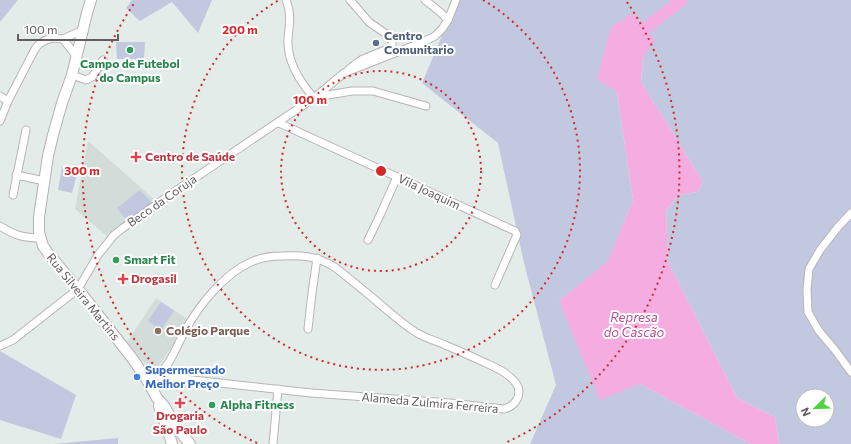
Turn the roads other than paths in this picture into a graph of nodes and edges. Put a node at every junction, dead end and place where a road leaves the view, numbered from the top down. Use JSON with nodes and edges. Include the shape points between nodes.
{"nodes":[{"id":1,"x":91,"y":0,"type":"edge"},
{"id":2,"x":286,"y":0,"type":"edge"},
{"id":3,"x":350,"y":0,"type":"edge"},
{"id":4,"x":425,"y":0,"type":"edge"},
{"id":5,"x":456,"y":0,"type":"edge"},
{"id":6,"x":448,"y":20,"type":"junction"},
{"id":7,"x":83,"y":30,"type":"junction"},
{"id":8,"x":63,"y":39,"type":"junction"},
{"id":9,"x":77,"y":57,"type":"junction"},
{"id":10,"x":103,"y":60,"type":"dead end"},
{"id":11,"x":344,"y":72,"type":"junction"},
{"id":12,"x":72,"y":75,"type":"junction"},
{"id":13,"x":0,"y":96,"type":"edge"},
{"id":14,"x":317,"y":96,"type":"junction"},
{"id":15,"x":8,"y":100,"type":"junction"},
{"id":16,"x":426,"y":106,"type":"dead end"},
{"id":17,"x":0,"y":120,"type":"edge"},
{"id":18,"x":279,"y":123,"type":"junction"},
{"id":19,"x":26,"y":130,"type":"dead end"},
{"id":20,"x":16,"y":175,"type":"junction"},
{"id":21,"x":397,"y":177,"type":"junction"},
{"id":22,"x":45,"y":181,"type":"junction"},
{"id":23,"x":13,"y":195,"type":"dead end"},
{"id":24,"x":851,"y":213,"type":"edge"},
{"id":25,"x":0,"y":226,"type":"edge"},
{"id":26,"x":40,"y":238,"type":"junction"},
{"id":27,"x":368,"y":240,"type":"dead end"},
{"id":28,"x":317,"y":258,"type":"junction"},
{"id":29,"x":495,"y":285,"type":"dead end"},
{"id":30,"x":78,"y":289,"type":"junction"},
{"id":31,"x":308,"y":329,"type":"dead end"},
{"id":32,"x":0,"y":346,"type":"edge"},
{"id":33,"x":851,"y":372,"type":"edge"},
{"id":34,"x":157,"y":376,"type":"junction"},
{"id":35,"x":147,"y":380,"type":"junction"},
{"id":36,"x":278,"y":389,"type":"junction"},
{"id":37,"x":157,"y":398,"type":"junction"},
{"id":38,"x":172,"y":444,"type":"edge"},
{"id":39,"x":190,"y":444,"type":"edge"},
{"id":40,"x":273,"y":444,"type":"edge"}],
"edges":[{"from":1,"to":7,"type":"main road","name":"Rua Silveira Martins"},
{"from":2,"to":14,"type":"street","via":[[290,12],[288,41],[294,69],[307,90]]},
{"from":3,"to":11,"type":"street","via":[[369,22],[389,36],[392,45],[361,60]]},
{"from":4,"to":6,"type":"street"},
{"from":5,"to":6,"type":"street","name":"Beco da Coruja"},
{"from":6,"to":11,"type":"street","name":"Beco da Coruja","via":[[435,36],[423,42]]},
{"from":7,"to":8,"type":"street"},
{"from":7,"to":9,"type":"main road","name":"Rua Silveira Martins"},
{"from":8,"to":9,"type":"street"},
{"from":8,"to":15,"type":"street","via":[[46,40],[35,49]]},
{"from":9,"to":12,"type":"main road","name":"Rua Silveira Martins"},
{"from":10,"to":12,"type":"street","via":[[92,77],[86,80]]},
{"from":11,"to":14,"type":"street","name":"Beco da Coruja"},
{"from":12,"to":22,"type":"main road","name":"Rua Silveira Martins","via":[[53,135]]},
{"from":13,"to":15,"type":"street"},
{"from":14,"to":16,"type":"street","via":[[373,91]]},
{"from":14,"to":18,"type":"street","name":"Beco da Coruja"},
{"from":15,"to":17,"type":"street"},
{"from":18,"to":21,"type":"street","name":"Vila Joaquim"},
{"from":18,"to":30,"type":"street","name":"Beco da Coruja","via":[[114,235],[98,255]]},
{"from":19,"to":20,"type":"street"},
{"from":20,"to":22,"type":"street"},
{"from":20,"to":23,"type":"street"},
{"from":21,"to":27,"type":"street"},
{"from":21,"to":29,"type":"street","name":"Vila Joaquim","via":[[516,233]]},
{"from":22,"to":26,"type":"main road","name":"Rua Silveira Martins","via":[[39,217]]},
{"from":24,"to":33,"type":"street","via":[[820,250],[809,269],[807,290],[808,312],[819,331]]},
{"from":25,"to":26,"type":"street","via":[[17,236]]},
{"from":26,"to":30,"type":"main road","name":"Rua Silveira Martins","via":[[48,253]]},
{"from":28,"to":31,"type":"street"},
{"from":28,"to":34,"type":"street","name":"Alameda Zulmira Ferreira","via":[[294,255],[266,258],[235,272],[212,293],[194,315],[168,363]]},
{"from":28,"to":36,"type":"street","name":"Alameda Zulmira Ferreira","via":[[328,262],[419,334],[468,354],[508,375],[518,387],[518,396],[515,403],[504,409]]},
{"from":30,"to":32,"type":"street","via":[[13,340]]},
{"from":30,"to":35,"type":"main road","name":"Rua Silveira Martins"},
{"from":34,"to":35,"type":"street","name":"Alameda Zulmira Ferreira"},
{"from":34,"to":36,"type":"street","name":"Alameda Zulmira Ferreira"},
{"from":35,"to":37,"type":"main road","name":"Rua Silveira Martins"},
{"from":36,"to":40,"type":"street"},
{"from":37,"to":38,"type":"main road","name":"Rua Silveira Martins"},
{"from":37,"to":39,"type":"main road","name":"Rua Silveira Martins"}]}
